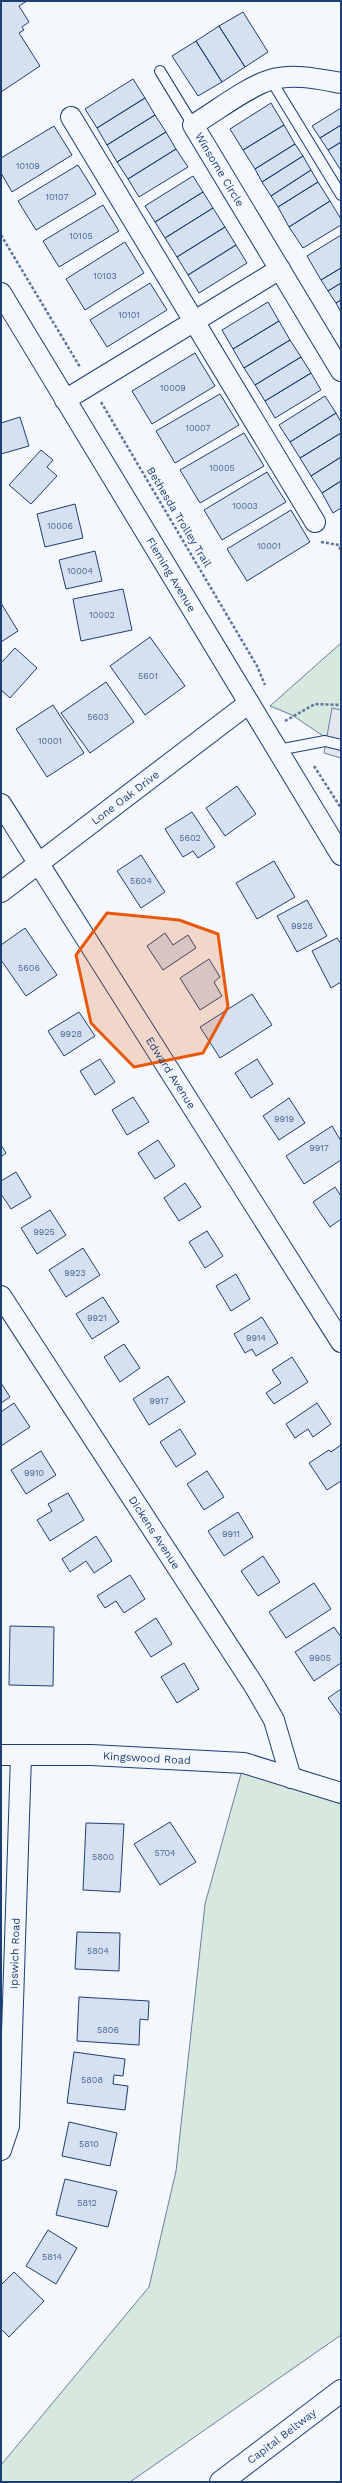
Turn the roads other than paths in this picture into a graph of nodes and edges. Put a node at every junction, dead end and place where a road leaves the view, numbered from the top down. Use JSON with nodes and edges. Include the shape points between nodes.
{"nodes":[{"id":1,"x":160,"y":71,"type":"dead end"},
{"id":2,"x":271,"y":80,"type":"junction"},
{"id":3,"x":341,"y":83,"type":"edge"},
{"id":4,"x":70,"y":117,"type":"dead end"},
{"id":5,"x":193,"y":125,"type":"junction"},
{"id":6,"x":341,"y":195,"type":"edge"},
{"id":7,"x":280,"y":269,"type":"junction"},
{"id":8,"x":1,"y":293,"type":"edge"},
{"id":9,"x":194,"y":321,"type":"junction"},
{"id":10,"x":341,"y":371,"type":"edge"},
{"id":11,"x":65,"y":400,"type":"junction"},
{"id":12,"x":315,"y":522,"type":"dead end"},
{"id":13,"x":249,"y":703,"type":"junction"},
{"id":14,"x":341,"y":746,"type":"edge"},
{"id":15,"x":278,"y":750,"type":"junction"},
{"id":16,"x":1,"y":804,"type":"edge"},
{"id":17,"x":341,"y":855,"type":"edge"},
{"id":18,"x":39,"y":864,"type":"junction"},
{"id":19,"x":1,"y":892,"type":"edge"},
{"id":20,"x":1,"y":1296,"type":"edge"},
{"id":21,"x":341,"y":1342,"type":"edge"},
{"id":22,"x":1,"y":1755,"type":"edge"},
{"id":23,"x":21,"y":1756,"type":"junction"},
{"id":24,"x":291,"y":1778,"type":"junction"},
{"id":25,"x":341,"y":1793,"type":"edge"},
{"id":26,"x":1,"y":2150,"type":"edge"},
{"id":27,"x":341,"y":2391,"type":"edge"},
{"id":28,"x":221,"y":2482,"type":"edge"}],
"edges":[{"from":1,"to":5,"type":"lane"},
{"from":2,"to":3,"type":"street","name":"Winsome Circle","via":[[297,77]]},
{"from":2,"to":5,"type":"street","name":"Winsome Circle"},
{"from":2,"to":6,"type":"lane"},
{"from":4,"to":9,"type":"street"},
{"from":5,"to":7,"type":"street","name":"Winsome Circle"},
{"from":7,"to":9,"type":"street"},
{"from":7,"to":10,"type":"street","name":"Winsome Circle"},
{"from":8,"to":11,"type":"street","name":"Fleming Avenue"},
{"from":9,"to":11,"type":"street"},
{"from":9,"to":12,"type":"street"},
{"from":11,"to":13,"type":"street","name":"Fleming Avenue"},
{"from":13,"to":15,"type":"street","name":"Fleming Avenue"},
{"from":13,"to":18,"type":"street","name":"Lone Oak Drive"},
{"from":14,"to":15,"type":"lane","via":[[325,741]]},
{"from":15,"to":17,"type":"street","name":"Fleming Avenue"},
{"from":16,"to":18,"type":"street","name":"Edward Avenue"},
{"from":18,"to":19,"type":"street","name":"Lone Oak Drive"},
{"from":18,"to":21,"type":"street","name":"Edward Avenue"},
{"from":20,"to":24,"type":"street","name":"Dickens Avenue","via":[[255,1687],[274,1720]]},
{"from":22,"to":23,"type":"street","name":"Kingswood Road"},
{"from":23,"to":24,"type":"street","name":"Kingswood Road","via":[[91,1755],[244,1763]]},
{"from":23,"to":26,"type":"street","name":"Ipswich Road","via":[[9,2126]]},
{"from":24,"to":25,"type":"street"},
{"from":27,"to":28,"type":"highway","name":"Capital Beltway"}]}
